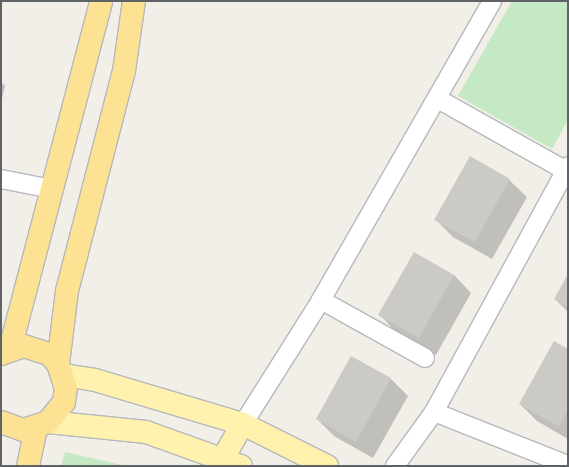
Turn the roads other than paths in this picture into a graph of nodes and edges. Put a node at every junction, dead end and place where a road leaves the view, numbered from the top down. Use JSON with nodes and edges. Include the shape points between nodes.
{"nodes":[{"id":1,"x":101,"y":1,"type":"edge"},
{"id":2,"x":134,"y":1,"type":"edge"},
{"id":3,"x":492,"y":1,"type":"edge"},
{"id":4,"x":438,"y":99,"type":"junction"},
{"id":5,"x":567,"y":169,"type":"edge"},
{"id":6,"x":1,"y":178,"type":"edge"},
{"id":7,"x":52,"y":189,"type":"junction"},
{"id":8,"x":321,"y":300,"type":"junction"},
{"id":9,"x":5,"y":351,"type":"edge"},
{"id":10,"x":425,"y":358,"type":"dead end"},
{"id":11,"x":61,"y":370,"type":"junction"},
{"id":12,"x":434,"y":412,"type":"junction"},
{"id":13,"x":1,"y":422,"type":"edge"},
{"id":14,"x":243,"y":424,"type":"junction"},
{"id":15,"x":42,"y":425,"type":"junction"},
{"id":16,"x":232,"y":462,"type":"edge"},
{"id":17,"x":568,"y":465,"type":"edge"},
{"id":18,"x":28,"y":466,"type":"edge"},
{"id":19,"x":327,"y":466,"type":"edge"},
{"id":20,"x":394,"y":466,"type":"edge"}],
"edges":[{"from":1,"to":7,"type":"highway"},
{"from":2,"to":11,"type":"highway","via":[[124,71],[68,291]]},
{"from":3,"to":4,"type":"street"},
{"from":4,"to":5,"type":"street"},
{"from":4,"to":8,"type":"street"},
{"from":5,"to":12,"type":"street"},
{"from":6,"to":7,"type":"street"},
{"from":7,"to":9,"type":"highway"},
{"from":8,"to":10,"type":"street"},
{"from":8,"to":14,"type":"street"},
{"from":9,"to":11,"type":"highway","via":[[37,348]]},
{"from":11,"to":14,"type":"main road"},
{"from":11,"to":15,"type":"highway","via":[[64,402]]},
{"from":12,"to":17,"type":"street"},
{"from":12,"to":20,"type":"street"},
{"from":13,"to":15,"type":"highway","via":[[23,430]]},
{"from":14,"to":16,"type":"main road"},
{"from":14,"to":19,"type":"main road"},
{"from":15,"to":16,"type":"main road","via":[[146,432]]},
{"from":15,"to":18,"type":"highway"}]}
